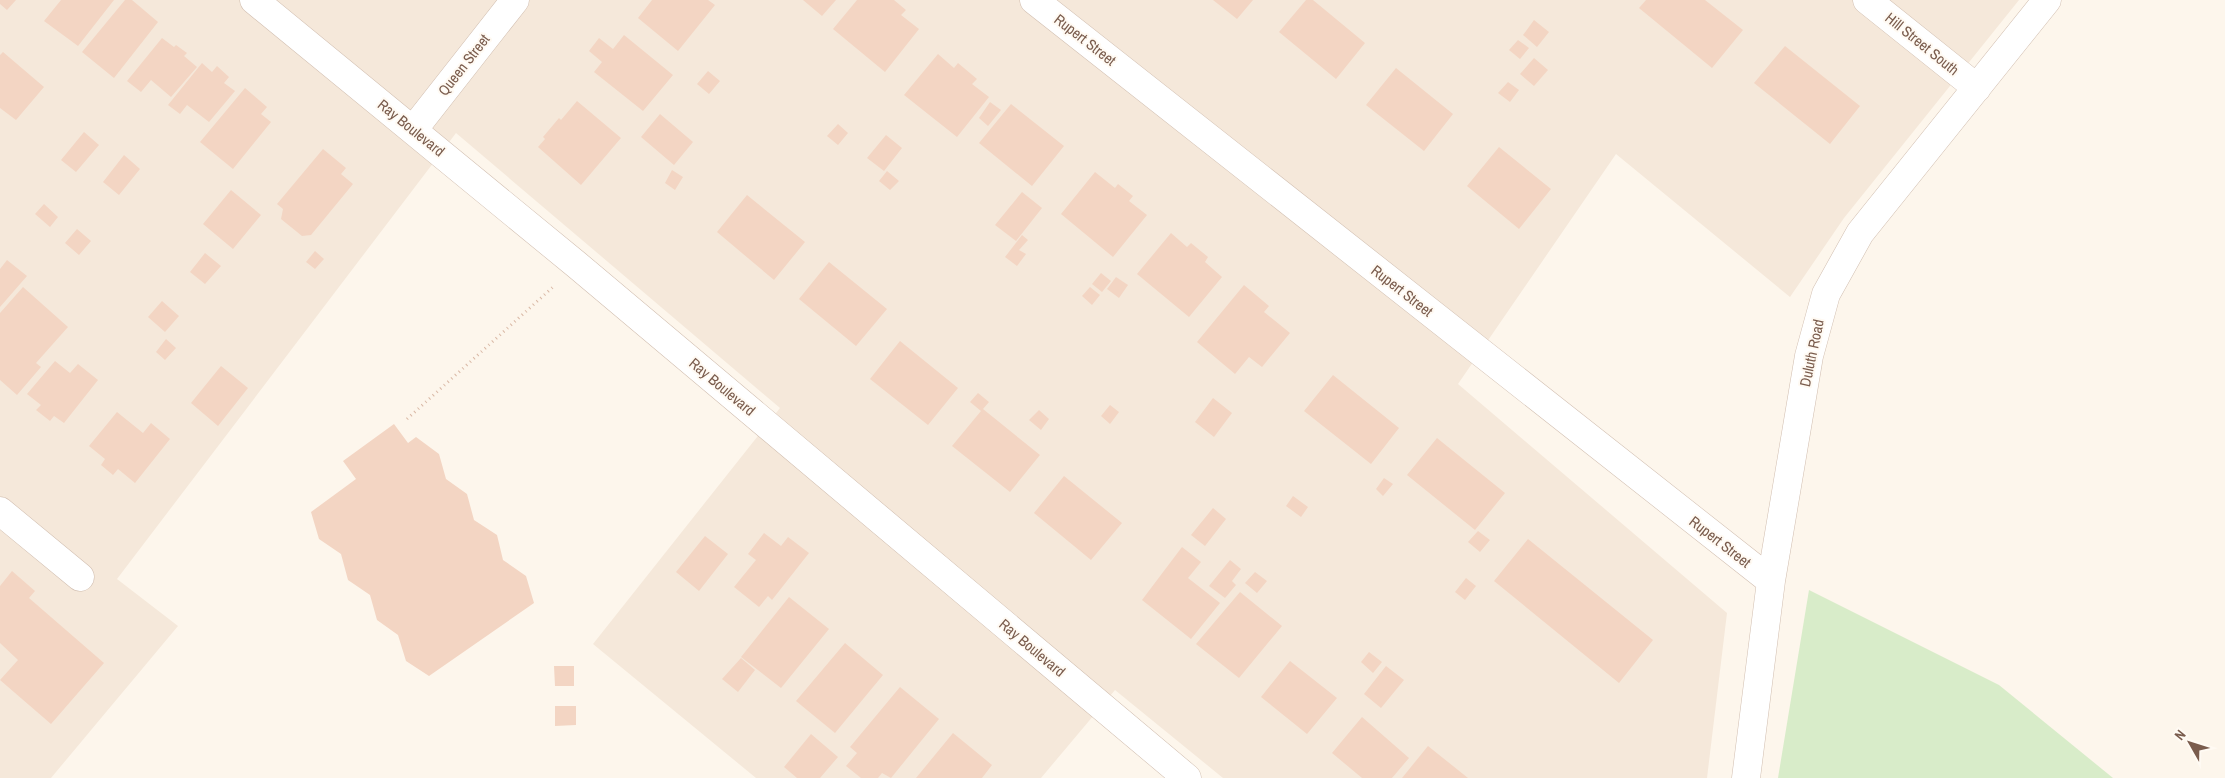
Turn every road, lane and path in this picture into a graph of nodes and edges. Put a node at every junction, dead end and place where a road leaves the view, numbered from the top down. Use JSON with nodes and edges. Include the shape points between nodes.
{"nodes":[{"id":1,"x":254,"y":0,"type":"edge"},
{"id":2,"x":515,"y":0,"type":"edge"},
{"id":3,"x":1034,"y":0,"type":"edge"},
{"id":4,"x":1867,"y":0,"type":"edge"},
{"id":5,"x":2047,"y":0,"type":"edge"},
{"id":6,"x":1977,"y":88,"type":"junction"},
{"id":7,"x":413,"y":130,"type":"junction"},
{"id":8,"x":577,"y":265,"type":"junction"},
{"id":9,"x":407,"y":420,"type":"dead end"},
{"id":10,"x":0,"y":511,"type":"edge"},
{"id":11,"x":80,"y":577,"type":"dead end"},
{"id":12,"x":1771,"y":581,"type":"junction"},
{"id":13,"x":1187,"y":778,"type":"edge"},
{"id":14,"x":1746,"y":778,"type":"edge"}],
"edges":[{"from":1,"to":7,"type":"street","name":"Ray Boulevard"},
{"from":2,"to":7,"type":"street","name":"Queen Street"},
{"from":3,"to":12,"type":"street","name":"Rupert Street"},
{"from":4,"to":6,"type":"street","name":"Hill Street South"},
{"from":5,"to":6,"type":"street","name":"Duluth Road"},
{"from":6,"to":12,"type":"street","name":"Duluth Road","via":[[1860,233],[1826,294],[1809,356]]},
{"from":7,"to":8,"type":"street","name":"Ray Boulevard"},
{"from":8,"to":9,"type":"path"},
{"from":8,"to":13,"type":"street","name":"Ray Boulevard"},
{"from":10,"to":11,"type":"street"},
{"from":12,"to":14,"type":"street","name":"Duluth Road"}]}
